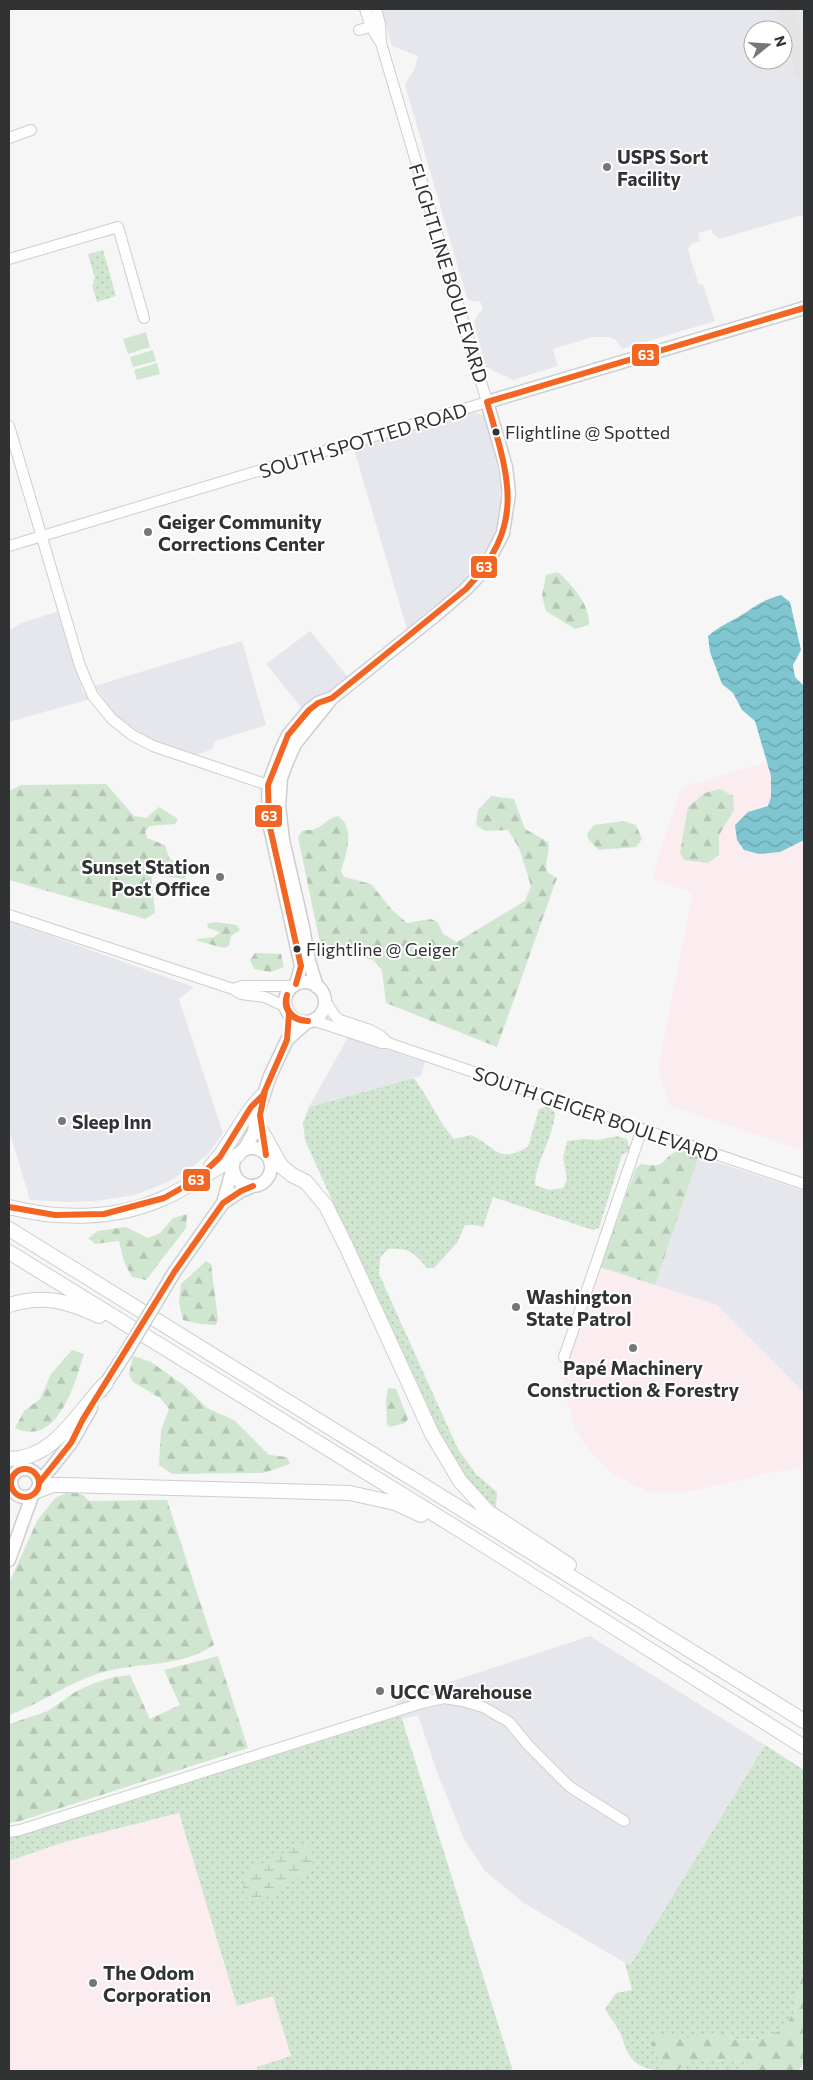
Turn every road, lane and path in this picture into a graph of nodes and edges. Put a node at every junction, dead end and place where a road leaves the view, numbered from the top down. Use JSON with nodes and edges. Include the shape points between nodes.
{"nodes":[{"id":1,"x":365,"y":9,"type":"edge"},
{"id":2,"x":376,"y":9,"type":"edge"},
{"id":3,"x":375,"y":25,"type":"junction"},
{"id":4,"x":358,"y":30,"type":"dead end"},
{"id":5,"x":32,"y":130,"type":"dead end"},
{"id":6,"x":9,"y":138,"type":"edge"},
{"id":7,"x":9,"y":259,"type":"edge"},
{"id":8,"x":804,"y":308,"type":"edge"},
{"id":9,"x":144,"y":318,"type":"dead end"},
{"id":10,"x":487,"y":402,"type":"junction"},
{"id":11,"x":9,"y":426,"type":"edge"},
{"id":12,"x":41,"y":537,"type":"junction"},
{"id":13,"x":9,"y":546,"type":"edge"},
{"id":14,"x":274,"y":787,"type":"junction"},
{"id":15,"x":9,"y":916,"type":"edge"},
{"id":16,"x":295,"y":985,"type":"junction"},
{"id":17,"x":317,"y":987,"type":"junction"},
{"id":18,"x":234,"y":989,"type":"junction"},
{"id":19,"x":324,"y":999,"type":"junction"},
{"id":20,"x":287,"y":1010,"type":"junction"},
{"id":21,"x":309,"y":1021,"type":"junction"},
{"id":22,"x":287,"y":1040,"type":"junction"},
{"id":23,"x":388,"y":1043,"type":"junction"},
{"id":24,"x":262,"y":1100,"type":"junction"},
{"id":25,"x":642,"y":1129,"type":"junction"},
{"id":26,"x":262,"y":1132,"type":"junction"},
{"id":27,"x":238,"y":1157,"type":"junction"},
{"id":28,"x":268,"y":1160,"type":"junction"},
{"id":29,"x":196,"y":1180,"type":"junction"},
{"id":30,"x":804,"y":1184,"type":"edge"},
{"id":31,"x":253,"y":1186,"type":"junction"},
{"id":32,"x":312,"y":1190,"type":"junction"},
{"id":33,"x":223,"y":1203,"type":"junction"},
{"id":34,"x":9,"y":1207,"type":"edge"},
{"id":35,"x":9,"y":1229,"type":"edge"},
{"id":36,"x":9,"y":1252,"type":"edge"},
{"id":37,"x":9,"y":1305,"type":"edge"},
{"id":38,"x":131,"y":1327,"type":"junction"},
{"id":39,"x":564,"y":1357,"type":"dead end"},
{"id":40,"x":106,"y":1383,"type":"junction"},
{"id":41,"x":83,"y":1420,"type":"junction"},
{"id":42,"x":9,"y":1459,"type":"edge"},
{"id":43,"x":29,"y":1470,"type":"junction"},
{"id":44,"x":11,"y":1487,"type":"edge"},
{"id":45,"x":36,"y":1490,"type":"junction"},
{"id":46,"x":20,"y":1526,"type":"junction"},
{"id":47,"x":463,"y":1532,"type":"junction"},
{"id":48,"x":9,"y":1560,"type":"edge"},
{"id":49,"x":632,"y":1616,"type":"junction"},
{"id":50,"x":804,"y":1721,"type":"edge"},
{"id":51,"x":804,"y":1747,"type":"edge"},
{"id":52,"x":624,"y":1821,"type":"dead end"},
{"id":53,"x":9,"y":1832,"type":"edge"}],
"edges":[{"from":1,"to":3,"type":"street","name":"FLIGHTLINE BOULEVARD"},
{"from":2,"to":3,"type":"street","name":"FLIGHTLINE BOULEVARD"},
{"from":3,"to":4,"type":"street"},
{"from":3,"to":10,"type":"street","name":"FLIGHTLINE BOULEVARD"},
{"from":5,"to":6,"type":"street"},
{"from":7,"to":9,"type":"street","via":[[118,227]]},
{"from":8,"to":10,"type":"main road","name":"SOUTH SPOTTED ROAD"},
{"from":10,"to":12,"type":"street","name":"SOUTH SPOTTED ROAD"},
{"from":10,"to":14,"type":"main road","name":"FLIGHTLINE BOULEVARD","via":[[506,467],[509,494],[503,533],[484,570],[466,589],[332,698],[309,710],[288,735],[281,750]]},
{"from":11,"to":12,"type":"street"},
{"from":12,"to":13,"type":"street","name":"SOUTH SPOTTED ROAD"},
{"from":12,"to":14,"type":"street","via":[[80,666],[93,696],[112,719],[153,746]]},
{"from":14,"to":16,"type":"main road","name":"FLIGHTLINE BOULEVARD","via":[[269,823],[301,966]]},
{"from":14,"to":17,"type":"main road","name":"FLIGHTLINE BOULEVARD"},
{"from":15,"to":18,"type":"street"},
{"from":16,"to":17,"type":"main road","via":[[306,982]]},
{"from":16,"to":18,"type":"street"},
{"from":16,"to":20,"type":"main road","via":[[286,995]]},
{"from":17,"to":19,"type":"main road"},
{"from":18,"to":20,"type":"street","via":[[242,994],[265,997]]},
{"from":19,"to":21,"type":"main road","via":[[323,1011]]},
{"from":19,"to":23,"type":"street","name":"SOUTH GEIGER BOULEVARD","via":[[340,1020],[370,1030]]},
{"from":20,"to":21,"type":"main road","via":[[294,1018]]},
{"from":20,"to":22,"type":"main road"},
{"from":21,"to":22,"type":"main road"},
{"from":21,"to":23,"type":"street","name":"SOUTH GEIGER BOULEVARD"},
{"from":22,"to":24,"type":"main road"},
{"from":23,"to":25,"type":"street","name":"SOUTH GEIGER BOULEVARD"},
{"from":24,"to":26,"type":"main road"},
{"from":24,"to":27,"type":"main road","via":[[254,1132]]},
{"from":24,"to":29,"type":"highway","via":[[251,1107],[220,1157]]},
{"from":25,"to":30,"type":"street","name":"SOUTH GEIGER BOULEVARD"},
{"from":25,"to":39,"type":"street"},
{"from":26,"to":28,"type":"main road"},
{"from":26,"to":32,"type":"highway","via":[[281,1166],[306,1182]]},
{"from":27,"to":28,"type":"main road","via":[[255,1149]]},
{"from":27,"to":29,"type":"highway"},
{"from":27,"to":31,"type":"main road","via":[[236,1179]]},
{"from":27,"to":33,"type":"main road"},
{"from":28,"to":31,"type":"main road","via":[[268,1178]]},
{"from":28,"to":32,"type":"highway","via":[[282,1179]]},
{"from":29,"to":34,"type":"highway","via":[[150,1203],[104,1214],[55,1216]]},
{"from":31,"to":33,"type":"main road"},
{"from":32,"to":49,"type":"highway","via":[[326,1206],[432,1434],[460,1481],[487,1511],[588,1578]]},
{"from":33,"to":40,"type":"main road","bridge":true,"via":[[175,1271]]},
{"from":35,"to":49,"type":"highway"},
{"from":36,"to":38,"type":"highway"},
{"from":37,"to":38,"type":"highway","via":[[38,1298],[63,1302],[112,1323]]},
{"from":38,"to":47,"type":"highway"},
{"from":40,"to":41,"type":"main road"},
{"from":40,"to":42,"type":"highway","via":[[50,1446],[33,1455]]},
{"from":41,"to":43,"type":"main road","via":[[45,1462]]},
{"from":41,"to":45,"type":"main road","via":[[71,1444]]},
{"from":43,"to":44,"type":"main road","via":[[23,1469],[14,1474]]},
{"from":43,"to":45,"type":"main road","via":[[36,1474]]},
{"from":44,"to":45,"type":"main road","via":[[21,1497]]},
{"from":44,"to":46,"type":"main road"},
{"from":45,"to":46,"type":"main road"},
{"from":45,"to":47,"type":"highway","via":[[65,1485],[350,1493],[396,1503]]},
{"from":46,"to":48,"type":"main road"},
{"from":47,"to":51,"type":"highway"},
{"from":49,"to":50,"type":"highway"},
{"from":52,"to":53,"type":"street","via":[[570,1787],[509,1722],[483,1706],[444,1698],[422,1702]]}]}
